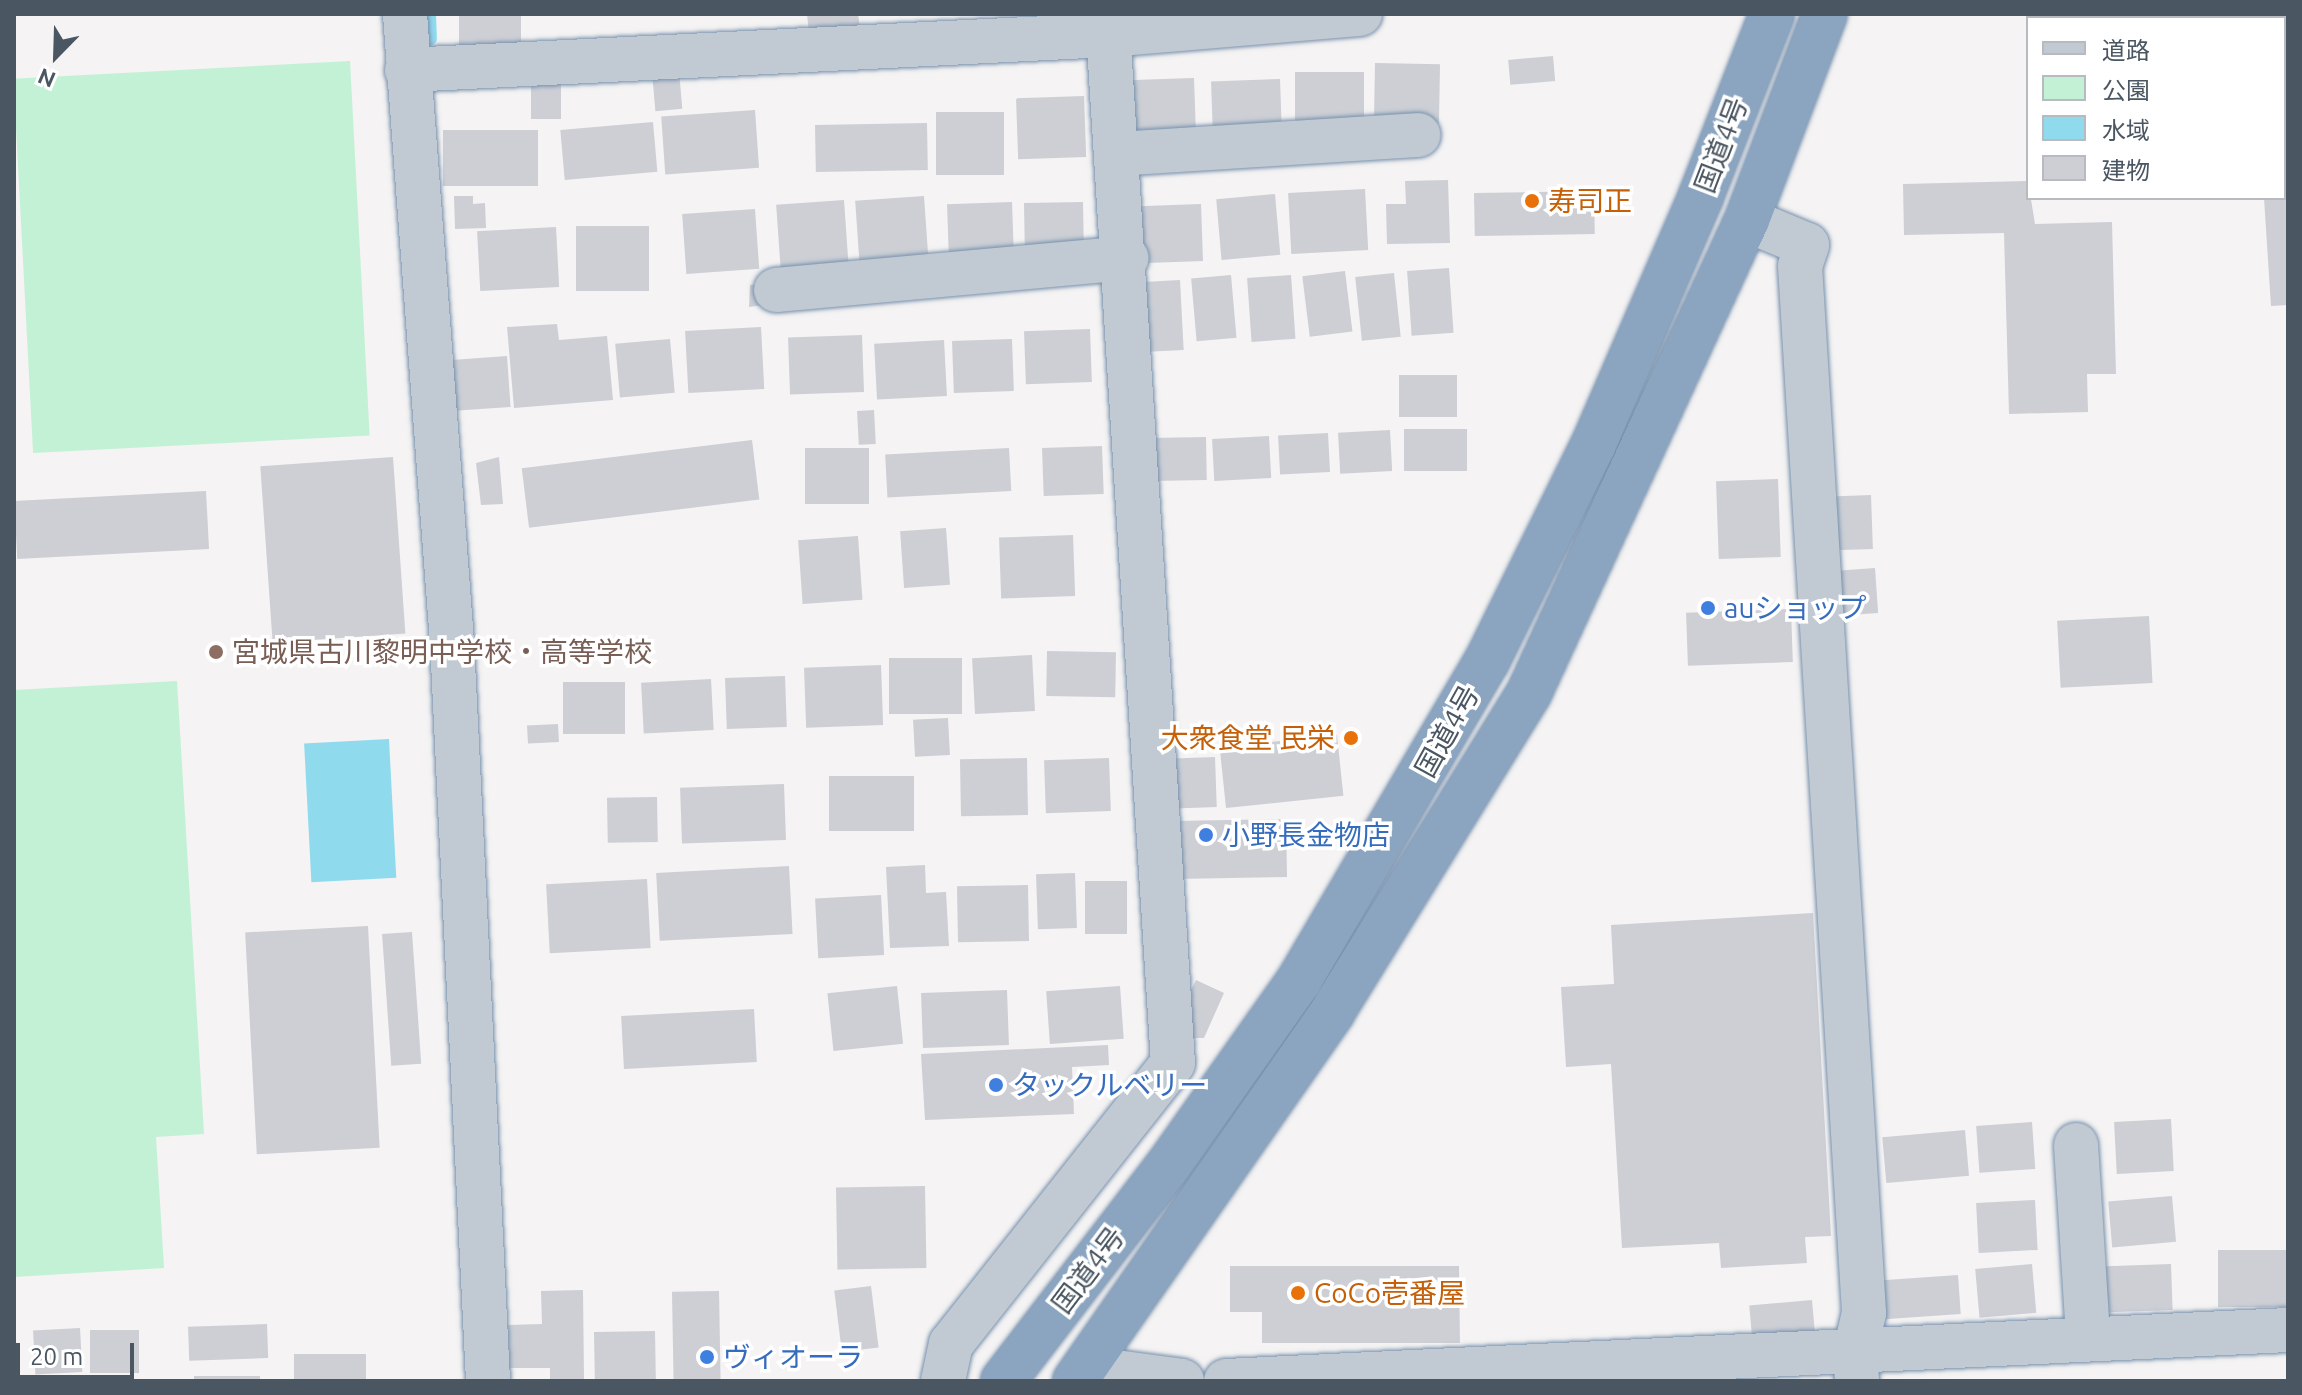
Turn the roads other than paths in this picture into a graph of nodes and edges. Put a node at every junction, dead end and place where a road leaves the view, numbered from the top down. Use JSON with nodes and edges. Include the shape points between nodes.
{"nodes":[{"id":1,"x":405,"y":14,"type":"edge"},
{"id":2,"x":1360,"y":14,"type":"edge"},
{"id":3,"x":1772,"y":14,"type":"edge"},
{"id":4,"x":1825,"y":14,"type":"edge"},
{"id":5,"x":1108,"y":24,"type":"edge"},
{"id":6,"x":407,"y":70,"type":"junction"},
{"id":7,"x":1418,"y":135,"type":"dead end"},
{"id":8,"x":1116,"y":154,"type":"junction"},
{"id":9,"x":1747,"y":220,"type":"junction"},
{"id":10,"x":1127,"y":258,"type":"junction"},
{"id":11,"x":776,"y":290,"type":"dead end"},
{"id":12,"x":2076,"y":1145,"type":"dead end"},
{"id":13,"x":2288,"y":1330,"type":"edge"},
{"id":14,"x":2088,"y":1338,"type":"junction"},
{"id":15,"x":1856,"y":1366,"type":"edge"},
{"id":16,"x":1080,"y":1375,"type":"edge"},
{"id":17,"x":488,"y":1381,"type":"edge"},
{"id":18,"x":943,"y":1381,"type":"edge"},
{"id":19,"x":1003,"y":1381,"type":"edge"},
{"id":20,"x":1182,"y":1381,"type":"edge"},
{"id":21,"x":1226,"y":1381,"type":"edge"}],
"edges":[{"from":1,"to":6,"type":"street"},
{"from":2,"to":5,"type":"street"},
{"from":3,"to":19,"type":"highway","name":"国道4号","via":[[1701,196],[1593,446],[1487,661],[1299,981],[1168,1166]]},
{"from":4,"to":9,"type":"highway","name":"国道4号"},
{"from":5,"to":6,"type":"street"},
{"from":5,"to":8,"type":"street"},
{"from":6,"to":17,"type":"street","via":[[452,642]]},
{"from":7,"to":8,"type":"street"},
{"from":8,"to":10,"type":"street"},
{"from":9,"to":15,"type":"street","via":[[1807,245],[1800,266],[1864,1313]]},
{"from":9,"to":16,"type":"highway","name":"国道4号","via":[[1529,693],[1332,1012]]},
{"from":10,"to":11,"type":"street"},
{"from":10,"to":18,"type":"street","via":[[1162,941],[1173,1063],[951,1344]]},
{"from":12,"to":14,"type":"street"},
{"from":13,"to":14,"type":"street"},
{"from":14,"to":15,"type":"street"},
{"from":15,"to":21,"type":"street"},
{"from":16,"to":20,"type":"street"}]}
